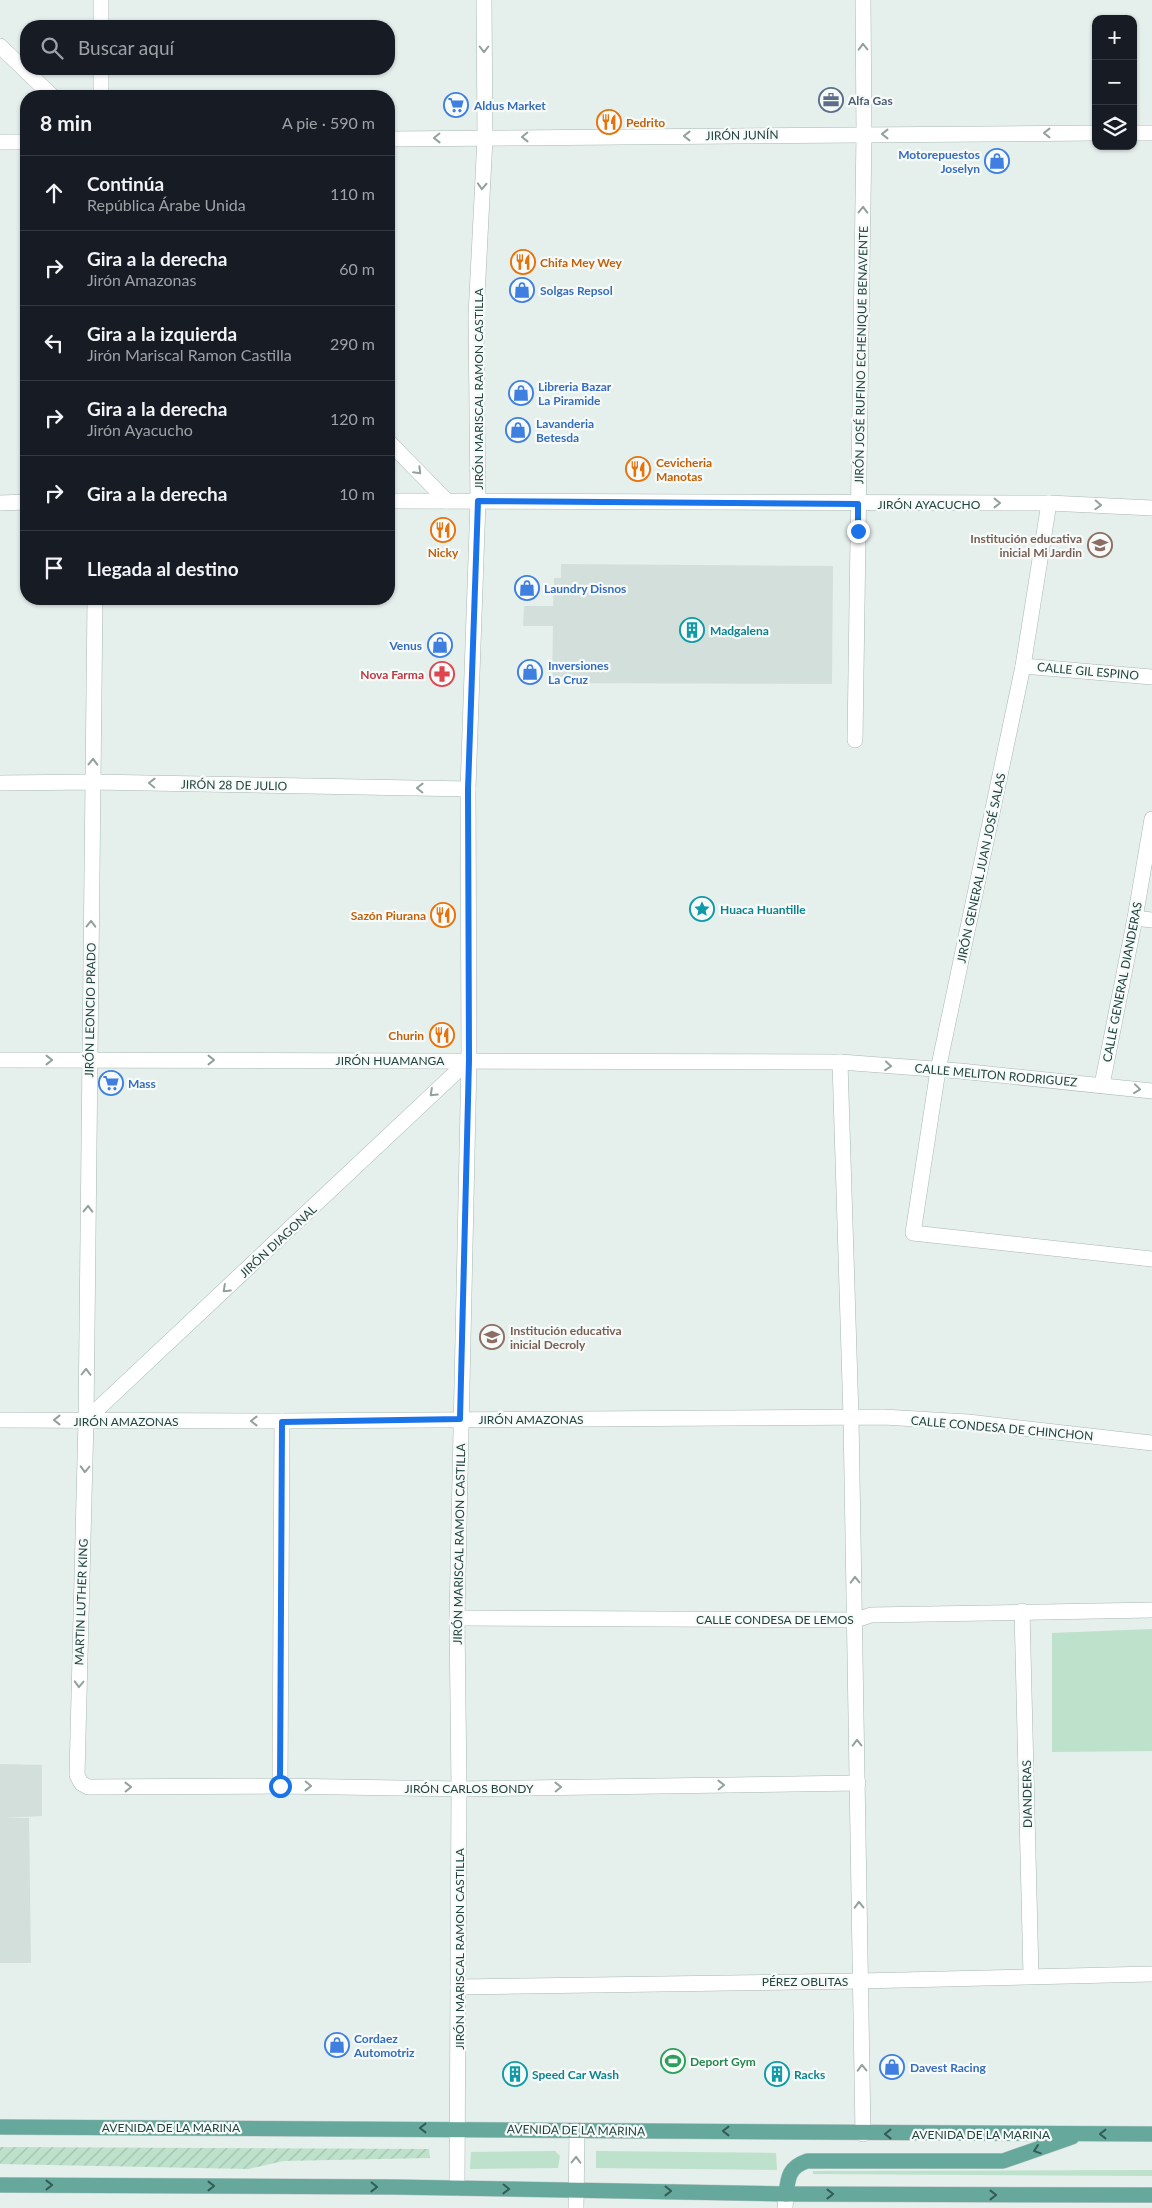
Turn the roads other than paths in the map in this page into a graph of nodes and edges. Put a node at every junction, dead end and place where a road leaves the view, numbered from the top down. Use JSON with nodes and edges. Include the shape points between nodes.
{"nodes":[{"id":1,"x":101,"y":0,"type":"edge"},
{"id":2,"x":484,"y":0,"type":"edge"},
{"id":3,"x":863,"y":0,"type":"edge"},
{"id":4,"x":101,"y":20,"type":"edge"},
{"id":5,"x":0,"y":46,"type":"edge"},
{"id":6,"x":20,"y":65,"type":"edge"},
{"id":7,"x":30,"y":75,"type":"edge"},
{"id":8,"x":101,"y":75,"type":"edge"},
{"id":9,"x":46,"y":90,"type":"edge"},
{"id":10,"x":100,"y":90,"type":"edge"},
{"id":11,"x":1092,"y":133,"type":"edge"},
{"id":12,"x":1137,"y":133,"type":"edge"},
{"id":13,"x":1152,"y":133,"type":"edge"},
{"id":14,"x":864,"y":134,"type":"junction"},
{"id":15,"x":485,"y":138,"type":"junction"},
{"id":16,"x":395,"y":139,"type":"edge"},
{"id":17,"x":0,"y":142,"type":"edge"},
{"id":18,"x":20,"y":142,"type":"edge"},
{"id":19,"x":395,"y":448,"type":"edge"},
{"id":20,"x":395,"y":501,"type":"edge"},
{"id":21,"x":447,"y":501,"type":"junction"},
{"id":22,"x":478,"y":501,"type":"junction"},
{"id":23,"x":20,"y":502,"type":"edge"},
{"id":24,"x":0,"y":503,"type":"edge"},
{"id":25,"x":1049,"y":503,"type":"junction"},
{"id":26,"x":858,"y":504,"type":"junction"},
{"id":27,"x":1152,"y":508,"type":"edge"},
{"id":28,"x":95,"y":605,"type":"edge"},
{"id":29,"x":1023,"y":666,"type":"junction"},
{"id":30,"x":1152,"y":677,"type":"edge"},
{"id":31,"x":855,"y":740,"type":"dead end"},
{"id":32,"x":93,"y":782,"type":"junction"},
{"id":33,"x":0,"y":783,"type":"edge"},
{"id":34,"x":468,"y":789,"type":"junction"},
{"id":35,"x":1152,"y":819,"type":"edge"},
{"id":36,"x":1135,"y":918,"type":"junction"},
{"id":37,"x":1152,"y":920,"type":"edge"},
{"id":38,"x":0,"y":1060,"type":"edge"},
{"id":39,"x":90,"y":1060,"type":"junction"},
{"id":40,"x":469,"y":1060,"type":"junction"},
{"id":41,"x":840,"y":1062,"type":"junction"},
{"id":42,"x":938,"y":1070,"type":"junction"},
{"id":43,"x":1102,"y":1085,"type":"junction"},
{"id":44,"x":1152,"y":1090,"type":"edge"},
{"id":45,"x":1152,"y":1259,"type":"edge"},
{"id":46,"x":851,"y":1416,"type":"junction"},
{"id":47,"x":460,"y":1419,"type":"junction"},
{"id":48,"x":0,"y":1420,"type":"edge"},
{"id":49,"x":86,"y":1420,"type":"junction"},
{"id":50,"x":282,"y":1422,"type":"junction"},
{"id":51,"x":1152,"y":1442,"type":"edge"},
{"id":52,"x":1152,"y":1610,"type":"edge"},
{"id":53,"x":1022,"y":1611,"type":"junction"},
{"id":54,"x":457,"y":1618,"type":"junction"},
{"id":55,"x":856,"y":1620,"type":"junction"},
{"id":56,"x":81,"y":1783,"type":"joint"},
{"id":57,"x":858,"y":1783,"type":"junction"},
{"id":58,"x":280,"y":1786,"type":"junction"},
{"id":59,"x":459,"y":1789,"type":"junction"},
{"id":60,"x":1152,"y":1974,"type":"edge"},
{"id":61,"x":1031,"y":1976,"type":"junction"},
{"id":62,"x":860,"y":1981,"type":"junction"},
{"id":63,"x":458,"y":1987,"type":"junction"},
{"id":64,"x":0,"y":2127,"type":"edge"},
{"id":65,"x":458,"y":2129,"type":"junction"},
{"id":66,"x":577,"y":2130,"type":"junction"},
{"id":67,"x":863,"y":2134,"type":"junction"},
{"id":68,"x":1083,"y":2134,"type":"junction"},
{"id":69,"x":1152,"y":2134,"type":"edge"},
{"id":70,"x":0,"y":2184,"type":"edge"},
{"id":71,"x":457,"y":2188,"type":"junction"},
{"id":72,"x":576,"y":2190,"type":"junction"},
{"id":73,"x":1152,"y":2195,"type":"edge"},
{"id":74,"x":786,"y":2201,"type":"edge"},
{"id":75,"x":576,"y":2208,"type":"edge"}],
"edges":[{"from":1,"to":4,"type":"street"},
{"from":2,"to":15,"type":"street","name":"JIRÓN MARISCAL RAMON CASTILLA","one_way":true},
{"from":14,"to":3,"type":"street","name":"JIRÓN JOSÉ RUFINO ECHENIQUE BENAVENTE","one_way":true},
{"from":5,"to":6,"type":"street"},
{"from":7,"to":9,"type":"street"},
{"from":8,"to":10,"type":"street"},
{"from":11,"to":14,"type":"street","name":"JIRÓN JUNÍN","one_way":true},
{"from":12,"to":13,"type":"street"},
{"from":14,"to":15,"type":"street","name":"JIRÓN JUNÍN","one_way":true},
{"from":26,"to":14,"type":"street","name":"JIRÓN JOSÉ RUFINO ECHENIQUE BENAVENTE","one_way":true},
{"from":15,"to":16,"type":"street","name":"JIRÓN JUNÍN","one_way":true},
{"from":15,"to":22,"type":"street","name":"JIRÓN MARISCAL RAMON CASTILLA","one_way":true,"via":[[476,316]]},
{"from":17,"to":18,"type":"street"},
{"from":19,"to":21,"type":"street","one_way":true},
{"from":20,"to":21,"type":"street","name":"JIRÓN AYACUCHO"},
{"from":21,"to":22,"type":"street","name":"JIRÓN AYACUCHO"},
{"from":22,"to":26,"type":"street","name":"JIRÓN AYACUCHO"},
{"from":22,"to":34,"type":"street","name":"JIRÓN MARISCAL RAMON CASTILLA"},
{"from":23,"to":24,"type":"street"},
{"from":26,"to":25,"type":"street","name":"JIRÓN AYACUCHO","one_way":true},
{"from":25,"to":27,"type":"street","name":"JIRÓN AYACUCHO","one_way":true},
{"from":25,"to":29,"type":"street","name":"JIRÓN GENERAL JUAN JOSÉ SALAS"},
{"from":26,"to":31,"type":"street","name":"JIRÓN JOSÉ RUFINO ECHENIQUE BENAVENTE"},
{"from":32,"to":28,"type":"street","name":"JIRÓN LEONCIO PRADO","one_way":true},
{"from":29,"to":30,"type":"street","name":"CALLE GIL ESPINO"},
{"from":29,"to":42,"type":"street","name":"JIRÓN GENERAL JUAN JOSÉ SALAS"},
{"from":32,"to":33,"type":"street","name":"JIRÓN 28 DE JULIO"},
{"from":34,"to":32,"type":"street","name":"JIRÓN 28 DE JULIO","one_way":true},
{"from":39,"to":32,"type":"street","name":"JIRÓN LEONCIO PRADO","one_way":true},
{"from":34,"to":40,"type":"street","name":"JIRÓN MARISCAL RAMON CASTILLA"},
{"from":35,"to":36,"type":"street","name":"CALLE GENERAL DIANDERAS"},
{"from":36,"to":37,"type":"street"},
{"from":36,"to":43,"type":"street","name":"CALLE GENERAL DIANDERAS"},
{"from":38,"to":39,"type":"street","name":"JIRÓN HUAMANGA","one_way":true},
{"from":39,"to":40,"type":"street","name":"JIRÓN HUAMANGA","one_way":true},
{"from":49,"to":39,"type":"street","name":"JIRÓN LEONCIO PRADO","one_way":true},
{"from":40,"to":41,"type":"street","name":"JIRÓN HUAMANGA"},
{"from":40,"to":47,"type":"street","name":"JIRÓN MARISCAL RAMON CASTILLA"},
{"from":40,"to":49,"type":"street","name":"JIRÓN DIAGONAL","one_way":true},
{"from":41,"to":42,"type":"street","name":"CALLE MELITON RODRIGUEZ","one_way":true},
{"from":41,"to":46,"type":"street"},
{"from":42,"to":43,"type":"street","name":"CALLE MELITON RODRIGUEZ"},
{"from":42,"to":45,"type":"street","name":"JIRÓN GENERAL JUAN JOSÉ SALAS","via":[[912,1234]]},
{"from":43,"to":44,"type":"street","name":"CALLE MELITON RODRIGUEZ","one_way":true},
{"from":46,"to":47,"type":"street","name":"JIRÓN AMAZONAS"},
{"from":46,"to":51,"type":"street","name":"CALLE CONDESA DE CHINCHON","via":[[968,1422]]},
{"from":55,"to":46,"type":"street","one_way":true},
{"from":47,"to":50,"type":"street","name":"JIRÓN AMAZONAS"},
{"from":47,"to":54,"type":"street","name":"JIRÓN MARISCAL RAMON CASTILLA"},
{"from":49,"to":48,"type":"street","name":"JIRÓN AMAZONAS","one_way":true},
{"from":50,"to":49,"type":"street","name":"JIRÓN AMAZONAS","one_way":true},
{"from":49,"to":56,"type":"street","name":"MARTIN LUTHER KING","one_way":true,"via":[[77,1775]]},
{"from":50,"to":58,"type":"street"},
{"from":52,"to":53,"type":"street","name":"CALLE CONDESA DE LEMOS"},
{"from":53,"to":55,"type":"street","name":"CALLE CONDESA DE LEMOS","via":[[871,1615]]},
{"from":53,"to":61,"type":"street","name":"DIANDERAS"},
{"from":54,"to":55,"type":"street","name":"CALLE CONDESA DE LEMOS"},
{"from":54,"to":59,"type":"street","name":"JIRÓN MARISCAL RAMON CASTILLA"},
{"from":57,"to":55,"type":"street","one_way":true},
{"from":56,"to":58,"type":"street","name":"JIRÓN CARLOS BONDY","one_way":true,"via":[[88,1787]]},
{"from":59,"to":57,"type":"street","name":"JIRÓN CARLOS BONDY","one_way":true},
{"from":62,"to":57,"type":"street","one_way":true},
{"from":58,"to":59,"type":"street","name":"JIRÓN CARLOS BONDY","one_way":true},
{"from":59,"to":63,"type":"street","name":"JIRÓN MARISCAL RAMON CASTILLA"},
{"from":60,"to":61,"type":"street","name":"PÉREZ OBLITAS"},
{"from":61,"to":62,"type":"street","name":"PÉREZ OBLITAS"},
{"from":62,"to":63,"type":"street","name":"PÉREZ OBLITAS"},
{"from":67,"to":62,"type":"street","one_way":true},
{"from":63,"to":65,"type":"street","name":"JIRÓN MARISCAL RAMON CASTILLA"},
{"from":65,"to":64,"type":"main road","name":"AVENIDA DE LA MARINA","one_way":true},
{"from":65,"to":66,"type":"main road","name":"AVENIDA DE LA MARINA"},
{"from":65,"to":71,"type":"street","name":"JIRÓN MARISCAL RAMON CASTILLA"},
{"from":67,"to":66,"type":"main road","name":"AVENIDA DE LA MARINA","one_way":true},
{"from":72,"to":66,"type":"street","one_way":true},
{"from":68,"to":67,"type":"main road","name":"AVENIDA DE LA MARINA","one_way":true},
{"from":69,"to":68,"type":"main road","name":"AVENIDA DE LA MARINA","one_way":true},
{"from":68,"to":74,"type":"main road","one_way":true,"via":[[1003,2161],[807,2161],[795,2165],[789,2173]]},
{"from":70,"to":71,"type":"main road","one_way":true},
{"from":71,"to":72,"type":"main road","one_way":true},
{"from":72,"to":74,"type":"main road","one_way":true},
{"from":72,"to":75,"type":"street"},
{"from":74,"to":73,"type":"main road","one_way":true}]}
